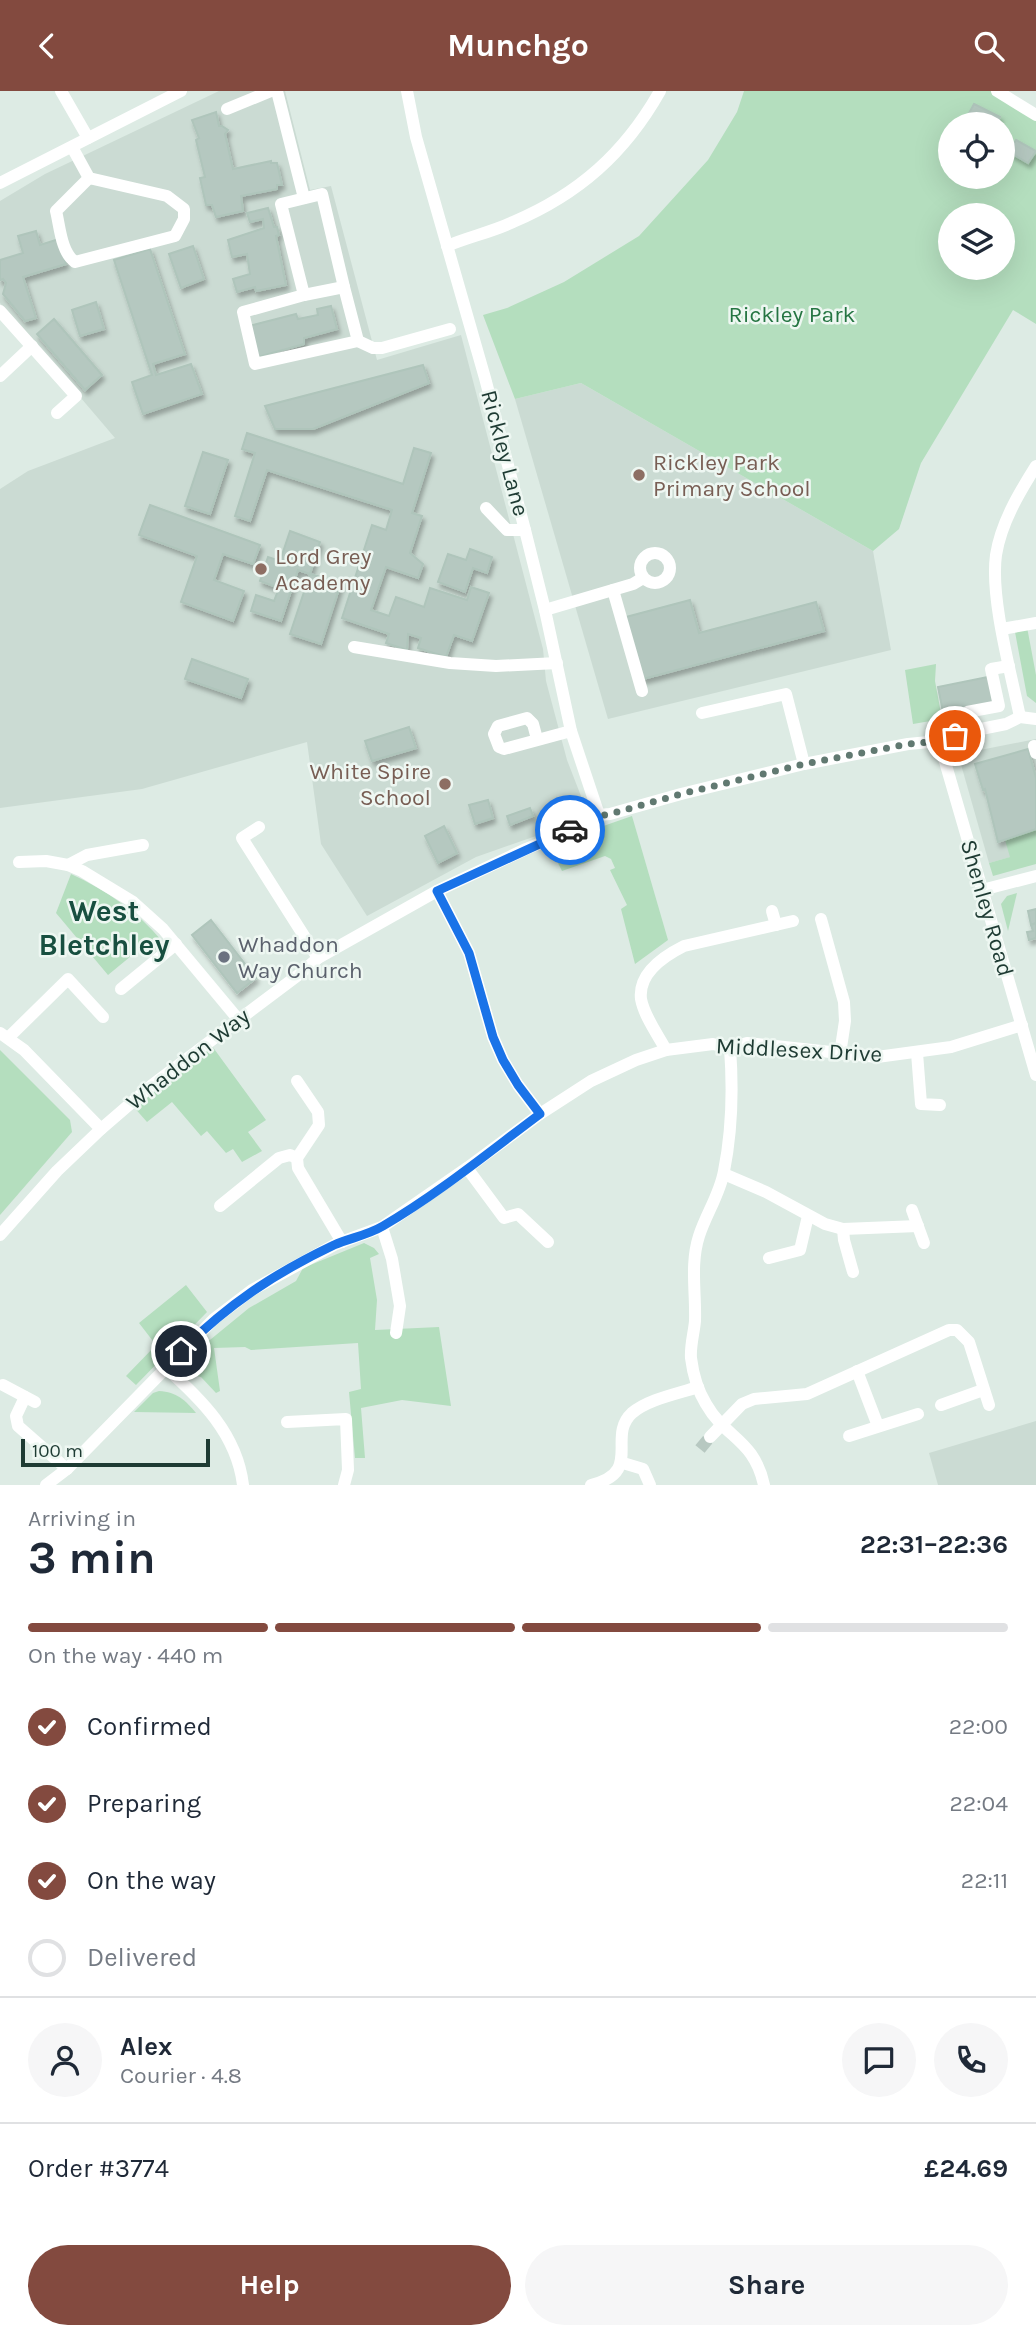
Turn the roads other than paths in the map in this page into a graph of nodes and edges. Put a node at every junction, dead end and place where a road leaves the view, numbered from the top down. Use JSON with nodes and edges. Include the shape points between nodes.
{"nodes":[{"id":1,"x":61,"y":91,"type":"edge"},
{"id":2,"x":181,"y":91,"type":"edge"},
{"id":3,"x":271,"y":91,"type":"edge"},
{"id":4,"x":277,"y":91,"type":"edge"},
{"id":5,"x":407,"y":91,"type":"edge"},
{"id":6,"x":660,"y":91,"type":"edge"},
{"id":7,"x":997,"y":91,"type":"edge"},
{"id":8,"x":228,"y":109,"type":"dead end"},
{"id":9,"x":1036,"y":115,"type":"edge"},
{"id":10,"x":88,"y":138,"type":"junction"},
{"id":11,"x":72,"y":147,"type":"junction"},
{"id":12,"x":89,"y":178,"type":"junction"},
{"id":13,"x":0,"y":183,"type":"edge"},
{"id":14,"x":304,"y":198,"type":"junction"},
{"id":15,"x":447,"y":246,"type":"junction"},
{"id":16,"x":344,"y":286,"type":"junction"},
{"id":17,"x":304,"y":295,"type":"junction"},
{"id":18,"x":0,"y":311,"type":"edge"},
{"id":19,"x":450,"y":329,"type":"dead end"},
{"id":20,"x":358,"y":341,"type":"junction"},
{"id":21,"x":32,"y":346,"type":"junction"},
{"id":22,"x":0,"y":376,"type":"edge"},
{"id":23,"x":57,"y":413,"type":"dead end"},
{"id":24,"x":1036,"y":466,"type":"edge"},
{"id":25,"x":486,"y":508,"type":"dead end"},
{"id":26,"x":525,"y":530,"type":"junction"},
{"id":27,"x":643,"y":578,"type":"dead end"},
{"id":28,"x":613,"y":590,"type":"junction"},
{"id":29,"x":545,"y":610,"type":"junction"},
{"id":30,"x":1036,"y":623,"type":"edge"},
{"id":31,"x":1002,"y":629,"type":"junction"},
{"id":32,"x":355,"y":647,"type":"dead end"},
{"id":33,"x":557,"y":663,"type":"junction"},
{"id":34,"x":1009,"y":666,"type":"junction"},
{"id":35,"x":642,"y":691,"type":"dead end"},
{"id":36,"x":702,"y":713,"type":"dead end"},
{"id":37,"x":1020,"y":717,"type":"junction"},
{"id":38,"x":1036,"y":719,"type":"edge"},
{"id":39,"x":571,"y":731,"type":"junction"},
{"id":40,"x":971,"y":731,"type":"junction"},
{"id":41,"x":537,"y":739,"type":"dead end"},
{"id":42,"x":939,"y":741,"type":"junction"},
{"id":43,"x":804,"y":764,"type":"junction"},
{"id":44,"x":598,"y":815,"type":"junction"},
{"id":45,"x":259,"y":827,"type":"dead end"},
{"id":46,"x":143,"y":845,"type":"dead end"},
{"id":47,"x":19,"y":862,"type":"dead end"},
{"id":48,"x":68,"y":865,"type":"junction"},
{"id":49,"x":1036,"y":876,"type":"edge"},
{"id":50,"x":982,"y":890,"type":"junction"},
{"id":51,"x":437,"y":891,"type":"junction"},
{"id":52,"x":772,"y":911,"type":"dead end"},
{"id":53,"x":821,"y":919,"type":"dead end"},
{"id":54,"x":793,"y":921,"type":"dead end"},
{"id":55,"x":776,"y":925,"type":"junction"},
{"id":56,"x":176,"y":944,"type":"junction"},
{"id":57,"x":318,"y":958,"type":"junction"},
{"id":58,"x":121,"y":989,"type":"dead end"},
{"id":59,"x":103,"y":1017,"type":"dead end"},
{"id":60,"x":238,"y":1019,"type":"junction"},
{"id":61,"x":1022,"y":1025,"type":"junction"},
{"id":62,"x":4,"y":1035,"type":"edge"},
{"id":63,"x":730,"y":1048,"type":"junction"},
{"id":64,"x":666,"y":1049,"type":"junction"},
{"id":65,"x":917,"y":1053,"type":"junction"},
{"id":66,"x":840,"y":1054,"type":"junction"},
{"id":67,"x":1036,"y":1075,"type":"edge"},
{"id":68,"x":297,"y":1081,"type":"dead end"},
{"id":69,"x":940,"y":1105,"type":"dead end"},
{"id":70,"x":540,"y":1114,"type":"junction"},
{"id":71,"x":101,"y":1129,"type":"junction"},
{"id":72,"x":297,"y":1158,"type":"junction"},
{"id":73,"x":467,"y":1168,"type":"junction"},
{"id":74,"x":724,"y":1174,"type":"junction"},
{"id":75,"x":220,"y":1206,"type":"dead end"},
{"id":76,"x":912,"y":1210,"type":"dead end"},
{"id":77,"x":808,"y":1216,"type":"junction"},
{"id":78,"x":918,"y":1226,"type":"junction"},
{"id":79,"x":382,"y":1227,"type":"junction"},
{"id":80,"x":844,"y":1229,"type":"junction"},
{"id":81,"x":0,"y":1235,"type":"edge"},
{"id":82,"x":342,"y":1242,"type":"junction"},
{"id":83,"x":548,"y":1242,"type":"dead end"},
{"id":84,"x":924,"y":1243,"type":"dead end"},
{"id":85,"x":769,"y":1258,"type":"dead end"},
{"id":86,"x":853,"y":1272,"type":"dead end"},
{"id":87,"x":396,"y":1333,"type":"dead end"},
{"id":88,"x":165,"y":1367,"type":"junction"},
{"id":89,"x":857,"y":1371,"type":"junction"},
{"id":90,"x":3,"y":1385,"type":"dead end"},
{"id":91,"x":698,"y":1387,"type":"junction"},
{"id":92,"x":983,"y":1390,"type":"junction"},
{"id":93,"x":941,"y":1405,"type":"dead end"},
{"id":94,"x":989,"y":1405,"type":"dead end"},
{"id":95,"x":918,"y":1413,"type":"dead end"},
{"id":96,"x":288,"y":1422,"type":"dead end"},
{"id":97,"x":721,"y":1423,"type":"junction"},
{"id":98,"x":878,"y":1426,"type":"junction"},
{"id":99,"x":849,"y":1436,"type":"dead end"},
{"id":100,"x":710,"y":1437,"type":"tunnel mouth"},
{"id":101,"x":623,"y":1463,"type":"junction"},
{"id":102,"x":67,"y":1469,"type":"junction"},
{"id":103,"x":46,"y":1485,"type":"edge"},
{"id":104,"x":243,"y":1485,"type":"edge"},
{"id":105,"x":344,"y":1485,"type":"edge"},
{"id":106,"x":591,"y":1485,"type":"edge"},
{"id":107,"x":649,"y":1485,"type":"edge"},
{"id":108,"x":764,"y":1485,"type":"edge"}],
"edges":[{"from":1,"to":10,"type":"street"},
{"from":2,"to":10,"type":"street"},
{"from":3,"to":8,"type":"street"},
{"from":4,"to":14,"type":"street"},
{"from":5,"to":15,"type":"street","name":"Rickley Lane"},
{"from":6,"to":15,"type":"street","via":[[628,139],[590,177],[553,204]]},
{"from":7,"to":9,"type":"street"},
{"from":10,"to":11,"type":"street"},
{"from":11,"to":12,"type":"street"},
{"from":11,"to":13,"type":"street"},
{"from":12,"to":12,"type":"street","via":[[167,196],[184,209],[184,219],[174,236],[75,262],[64,246],[56,211]]},
{"from":14,"to":16,"type":"street","via":[[322,194]]},
{"from":14,"to":17,"type":"street","via":[[281,204]]},
{"from":15,"to":26,"type":"street","name":"Rickley Lane"},
{"from":16,"to":17,"type":"street"},
{"from":16,"to":20,"type":"street"},
{"from":17,"to":20,"type":"street","via":[[243,312],[255,364]]},
{"from":18,"to":21,"type":"street"},
{"from":19,"to":20,"type":"street","via":[[382,348]]},
{"from":21,"to":22,"type":"street"},
{"from":21,"to":23,"type":"street","via":[[76,397]]},
{"from":24,"to":31,"type":"street","via":[[1013,504],[996,555]]},
{"from":25,"to":26,"type":"street","via":[[507,530]]},
{"from":26,"to":29,"type":"street","name":"Rickley Lane"},
{"from":27,"to":28,"type":"street"},
{"from":28,"to":29,"type":"street"},
{"from":28,"to":35,"type":"street"},
{"from":29,"to":33,"type":"street","name":"Rickley Lane"},
{"from":30,"to":31,"type":"street"},
{"from":31,"to":34,"type":"street"},
{"from":32,"to":33,"type":"street","via":[[450,663]]},
{"from":33,"to":39,"type":"street","name":"Rickley Lane"},
{"from":34,"to":37,"type":"street"},
{"from":34,"to":40,"type":"street","via":[[990,669],[999,706],[967,712]]},
{"from":36,"to":43,"type":"street","via":[[786,694]]},
{"from":37,"to":38,"type":"street","name":"Whaddon Way"},
{"from":37,"to":40,"type":"street","name":"Whaddon Way"},
{"from":39,"to":41,"type":"street"},
{"from":39,"to":44,"type":"street","name":"Rickley Lane"},
{"from":40,"to":42,"type":"street","name":"Whaddon Way"},
{"from":42,"to":43,"type":"street","name":"Whaddon Way"},
{"from":42,"to":50,"type":"street","name":"Shenley Road"},
{"from":43,"to":44,"type":"street","name":"Whaddon Way"},
{"from":44,"to":51,"type":"street","name":"Whaddon Way"},
{"from":45,"to":57,"type":"street","via":[[242,838]]},
{"from":46,"to":48,"type":"street","via":[[87,855]]},
{"from":47,"to":48,"type":"street"},
{"from":48,"to":56,"type":"street","via":[[133,902]]},
{"from":49,"to":50,"type":"street"},
{"from":50,"to":61,"type":"street","name":"Shenley Road"},
{"from":51,"to":57,"type":"street","name":"Whaddon Way"},
{"from":51,"to":70,"type":"street","via":[[469,953],[503,1060]]},
{"from":52,"to":55,"type":"street"},
{"from":53,"to":66,"type":"street","via":[[844,1002]]},
{"from":54,"to":55,"type":"street"},
{"from":55,"to":64,"type":"street","via":[[684,946],[653,967],[641,998]]},
{"from":56,"to":58,"type":"street"},
{"from":56,"to":60,"type":"street"},
{"from":57,"to":60,"type":"street","name":"Whaddon Way"},
{"from":59,"to":62,"type":"street","via":[[68,979]]},
{"from":60,"to":71,"type":"street","name":"Whaddon Way"},
{"from":61,"to":65,"type":"street","name":"Middlesex Drive","via":[[951,1048]]},
{"from":61,"to":67,"type":"street","name":"Shenley Road"},
{"from":62,"to":71,"type":"street"},
{"from":63,"to":64,"type":"street","name":"Middlesex Drive","via":[[713,1044]]},
{"from":63,"to":66,"type":"street","name":"Middlesex Drive","via":[[747,1043]]},
{"from":63,"to":74,"type":"street","via":[[732,1080]]},
{"from":64,"to":70,"type":"street","name":"Middlesex Drive","via":[[591,1081]]},
{"from":65,"to":66,"type":"street","name":"Middlesex Drive"},
{"from":65,"to":69,"type":"street","via":[[921,1104]]},
{"from":68,"to":72,"type":"street","via":[[318,1112],[319,1125]]},
{"from":70,"to":73,"type":"street","name":"Middlesex Drive"},
{"from":71,"to":81,"type":"street","name":"Whaddon Way"},
{"from":72,"to":75,"type":"street","via":[[279,1158]]},
{"from":72,"to":82,"type":"street","via":[[298,1168]]},
{"from":73,"to":79,"type":"street","name":"Middlesex Drive"},
{"from":73,"to":83,"type":"street","via":[[504,1218],[518,1214]]},
{"from":74,"to":77,"type":"street"},
{"from":74,"to":91,"type":"street","via":[[698,1237],[694,1261],[691,1356]]},
{"from":76,"to":78,"type":"street"},
{"from":77,"to":80,"type":"street"},
{"from":77,"to":85,"type":"street","via":[[800,1250]]},
{"from":78,"to":80,"type":"street"},
{"from":78,"to":84,"type":"street"},
{"from":79,"to":82,"type":"street","name":"Middlesex Drive"},
{"from":79,"to":87,"type":"street","via":[[400,1306]]},
{"from":80,"to":86,"type":"street"},
{"from":82,"to":88,"type":"street","name":"Middlesex Drive","via":[[252,1290]]},
{"from":88,"to":102,"type":"street","name":"Middlesex Drive"},
{"from":88,"to":104,"type":"street","via":[[218,1421],[232,1447]]},
{"from":89,"to":92,"type":"street","via":[[957,1330],[969,1342]]},
{"from":89,"to":97,"type":"street","via":[[807,1394],[754,1399]]},
{"from":89,"to":98,"type":"street"},
{"from":90,"to":102,"type":"street","via":[[30,1399],[16,1416],[18,1426]]},
{"from":91,"to":97,"type":"street"},
{"from":91,"to":101,"type":"street","via":[[631,1414],[623,1426]]},
{"from":92,"to":93,"type":"street"},
{"from":92,"to":94,"type":"street"},
{"from":95,"to":98,"type":"street"},
{"from":96,"to":105,"type":"street","via":[[346,1419],[348,1470]]},
{"from":97,"to":100,"type":"street"},
{"from":97,"to":108,"type":"street","via":[[745,1444],[760,1466]]},
{"from":98,"to":99,"type":"street"},
{"from":101,"to":106,"type":"street","via":[[612,1476]]},
{"from":101,"to":107,"type":"street","via":[[643,1469]]},
{"from":102,"to":103,"type":"street","name":"Middlesex Drive"}]}
